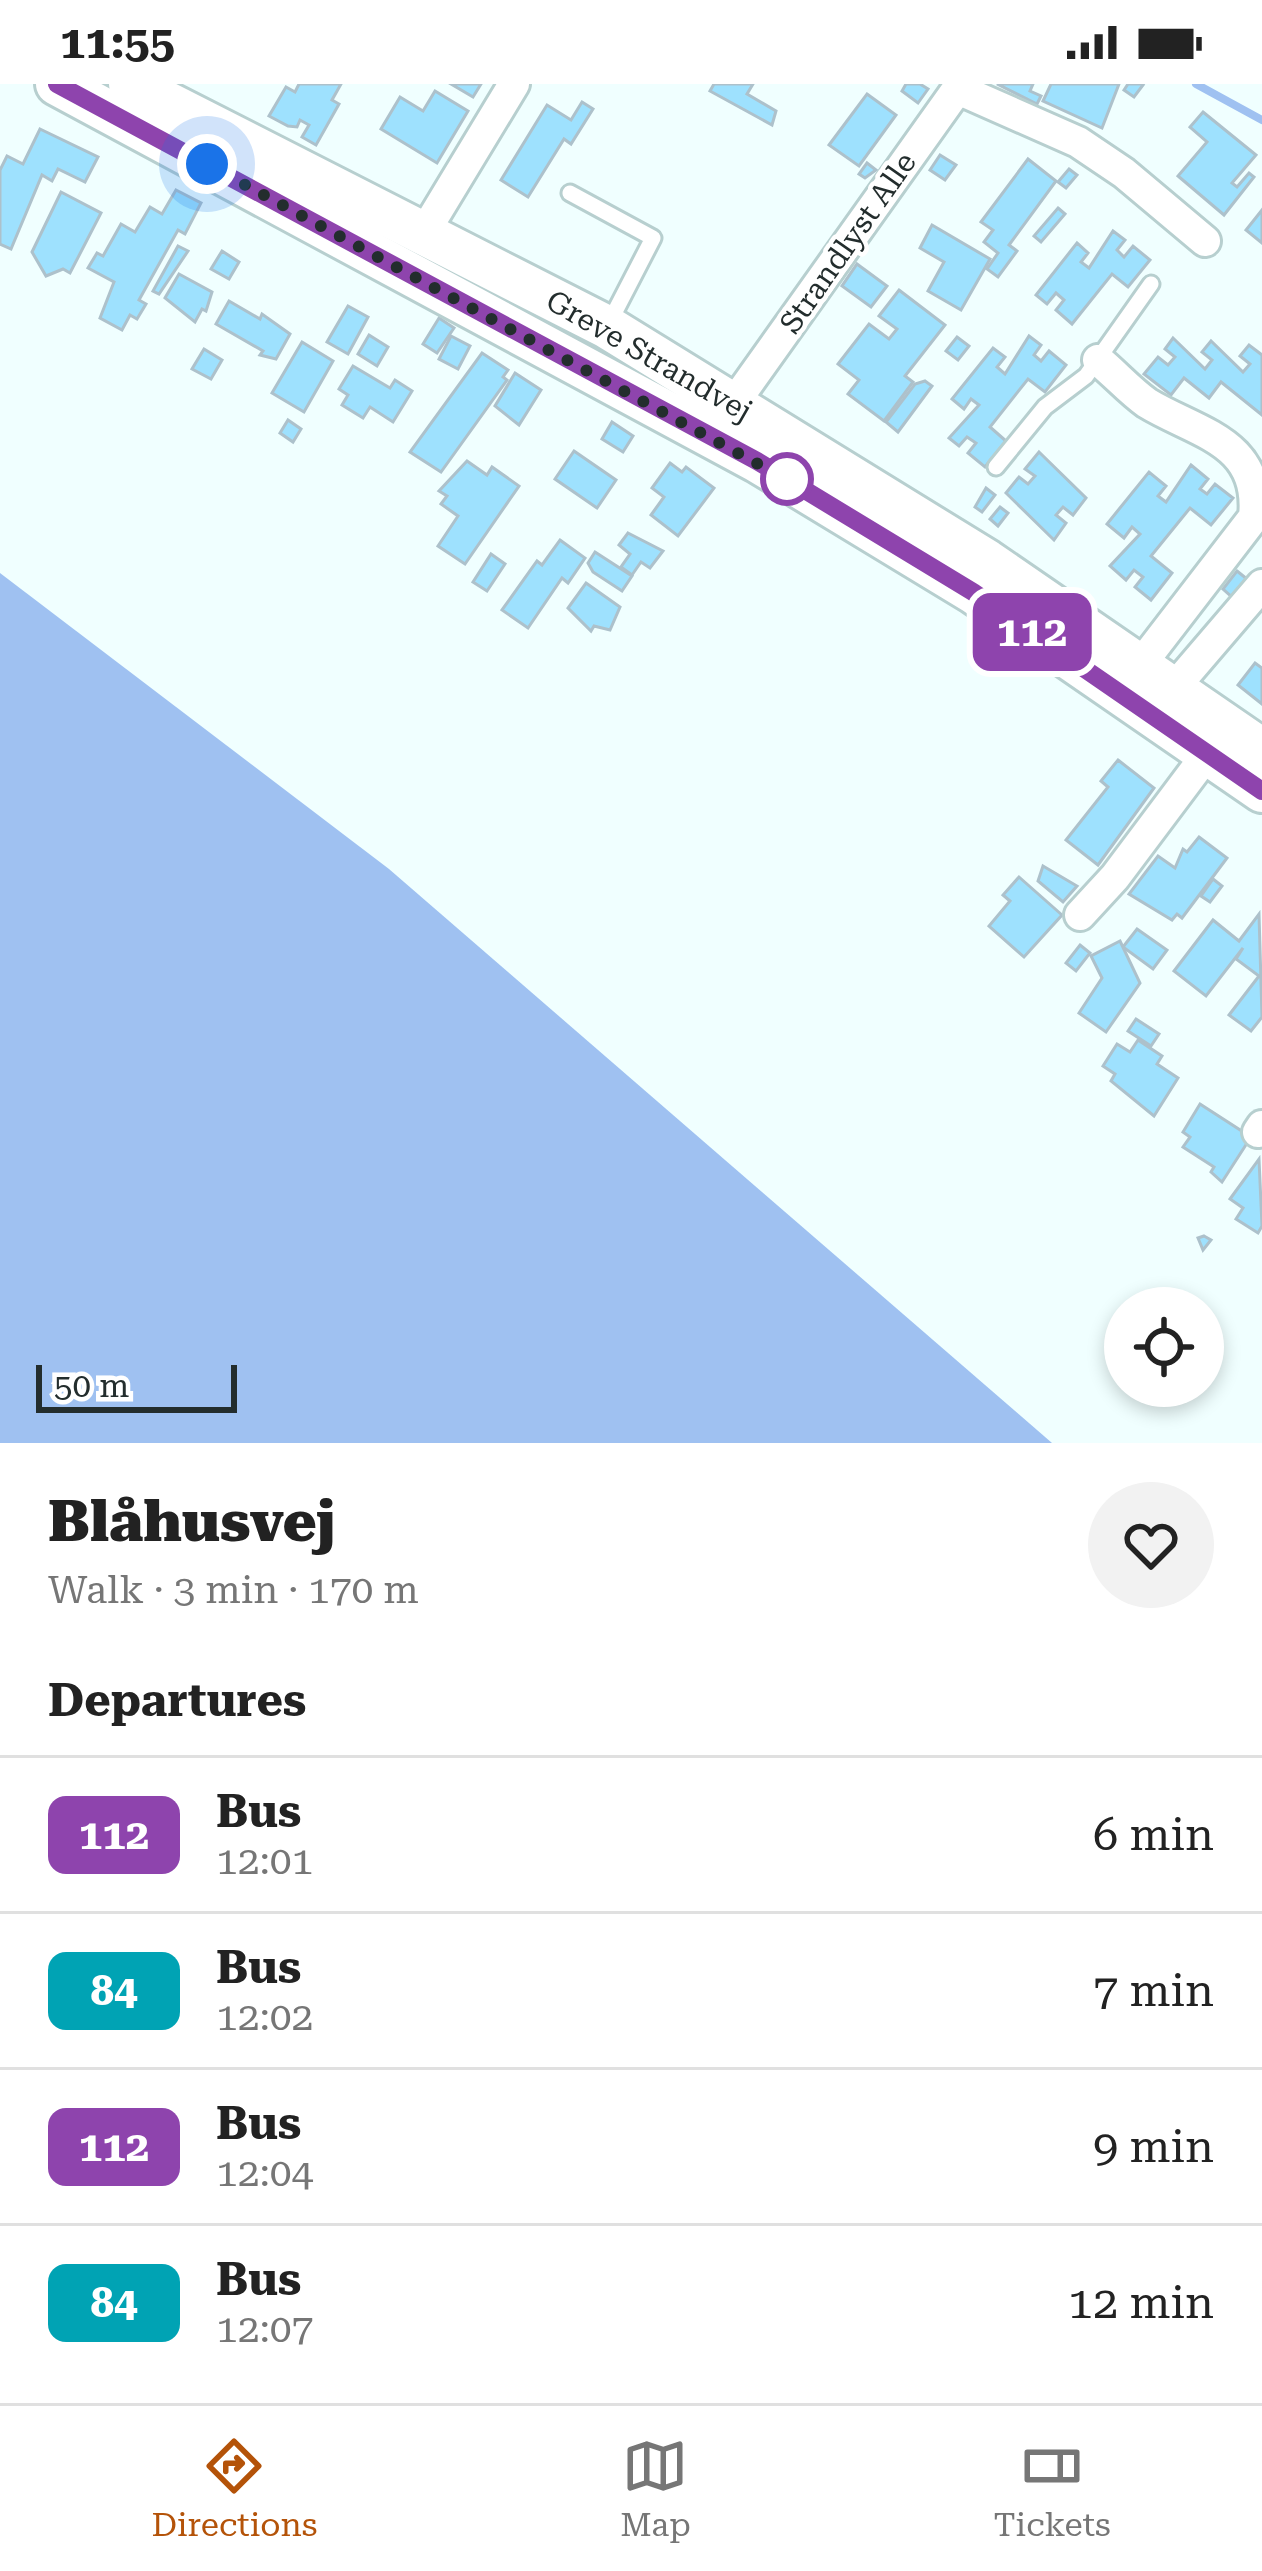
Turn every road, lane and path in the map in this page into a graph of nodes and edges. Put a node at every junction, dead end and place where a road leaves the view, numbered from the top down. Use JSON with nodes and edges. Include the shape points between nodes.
{"nodes":[{"id":1,"x":57,"y":84,"type":"edge"},
{"id":2,"x":130,"y":84,"type":"edge"},
{"id":3,"x":514,"y":84,"type":"edge"},
{"id":4,"x":960,"y":86,"type":"edge"},
{"id":5,"x":570,"y":193,"type":"dead end"},
{"id":6,"x":422,"y":236,"type":"junction"},
{"id":7,"x":1205,"y":242,"type":"dead end"},
{"id":8,"x":1151,"y":284,"type":"dead end"},
{"id":9,"x":607,"y":327,"type":"junction"},
{"id":10,"x":1098,"y":360,"type":"junction"},
{"id":11,"x":586,"y":366,"type":"junction"},
{"id":12,"x":734,"y":403,"type":"junction"},
{"id":13,"x":996,"y":467,"type":"dead end"},
{"id":14,"x":1262,"y":585,"type":"edge"},
{"id":15,"x":1157,"y":677,"type":"junction"},
{"id":16,"x":1262,"y":750,"type":"edge"},
{"id":17,"x":1208,"y":753,"type":"junction"},
{"id":18,"x":1262,"y":791,"type":"edge"},
{"id":19,"x":1080,"y":915,"type":"dead end"}],
"edges":[{"from":1,"to":11,"type":"main road","name":"Greve Strandvej"},
{"from":2,"to":6,"type":"main road","name":"Greve Strandvej"},
{"from":3,"to":6,"type":"street"},
{"from":4,"to":7,"type":"street","via":[[1078,142]]},
{"from":4,"to":12,"type":"street","name":"Strandlyst Alle"},
{"from":5,"to":9,"type":"lane","via":[[653,238]]},
{"from":6,"to":9,"type":"main road","name":"Greve Strandvej"},
{"from":8,"to":10,"type":"lane"},
{"from":9,"to":11,"type":"lane"},
{"from":9,"to":12,"type":"main road","name":"Greve Strandvej"},
{"from":10,"to":13,"type":"lane"},
{"from":10,"to":15,"type":"street","via":[[1148,404],[1242,454],[1262,492]]},
{"from":11,"to":17,"type":"main road","name":"Greve Strandvej","via":[[973,592]]},
{"from":12,"to":15,"type":"main road","name":"Greve Strandvej"},
{"from":14,"to":15,"type":"street"},
{"from":15,"to":16,"type":"main road","name":"Greve Strandvej"},
{"from":17,"to":18,"type":"main road","name":"Greve Strandvej"},
{"from":17,"to":19,"type":"street"}]}
